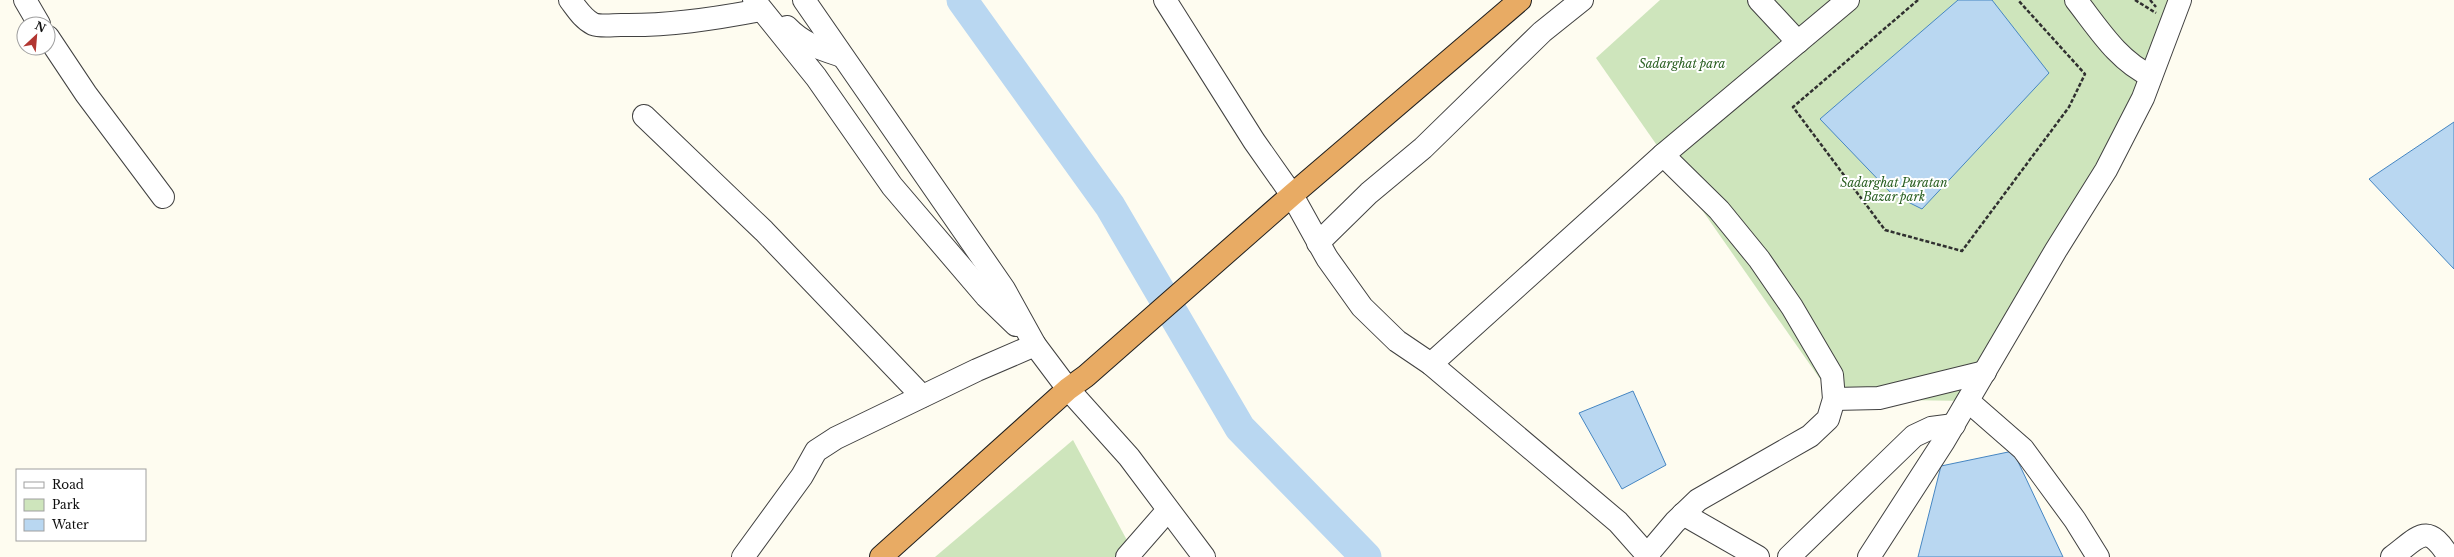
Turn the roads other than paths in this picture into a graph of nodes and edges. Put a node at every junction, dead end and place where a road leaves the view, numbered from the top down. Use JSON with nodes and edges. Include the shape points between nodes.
{"nodes":[{"id":1,"x":25,"y":0,"type":"edge"},
{"id":2,"x":570,"y":0,"type":"edge"},
{"id":3,"x":804,"y":0,"type":"edge"},
{"id":4,"x":1165,"y":0,"type":"edge"},
{"id":5,"x":1520,"y":0,"type":"edge"},
{"id":6,"x":1582,"y":0,"type":"edge"},
{"id":7,"x":1759,"y":0,"type":"edge"},
{"id":8,"x":1848,"y":0,"type":"edge"},
{"id":9,"x":2076,"y":0,"type":"edge"},
{"id":10,"x":2180,"y":0,"type":"edge"},
{"id":11,"x":756,"y":4,"type":"edge"},
{"id":12,"x":35,"y":16,"type":"edge"},
{"id":13,"x":1798,"y":42,"type":"junction"},
{"id":14,"x":56,"y":49,"type":"edge"},
{"id":15,"x":842,"y":56,"type":"junction"},
{"id":16,"x":2152,"y":76,"type":"junction"},
{"id":17,"x":644,"y":116,"type":"dead end"},
{"id":18,"x":1663,"y":155,"type":"junction"},
{"id":19,"x":1292,"y":195,"type":"junction"},
{"id":20,"x":163,"y":198,"type":"dead end"},
{"id":21,"x":1318,"y":243,"type":"junction"},
{"id":22,"x":1032,"y":340,"type":"junction"},
{"id":23,"x":1431,"y":364,"type":"junction"},
{"id":24,"x":1985,"y":372,"type":"junction"},
{"id":25,"x":1068,"y":389,"type":"junction"},
{"id":26,"x":922,"y":396,"type":"junction"},
{"id":27,"x":1834,"y":399,"type":"junction"},
{"id":28,"x":1968,"y":401,"type":"junction"},
{"id":29,"x":1954,"y":425,"type":"junction"},
{"id":30,"x":1168,"y":510,"type":"junction"},
{"id":31,"x":1683,"y":514,"type":"junction"},
{"id":32,"x":1648,"y":556,"type":"edge"},
{"id":33,"x":743,"y":557,"type":"edge"},
{"id":34,"x":881,"y":557,"type":"edge"},
{"id":35,"x":1127,"y":557,"type":"edge"},
{"id":36,"x":1204,"y":557,"type":"edge"},
{"id":37,"x":1758,"y":557,"type":"edge"},
{"id":38,"x":1789,"y":557,"type":"edge"},
{"id":39,"x":1869,"y":557,"type":"edge"},
{"id":40,"x":2098,"y":557,"type":"edge"},
{"id":41,"x":2392,"y":557,"type":"edge"},
{"id":42,"x":2449,"y":557,"type":"edge"}],
"edges":[{"from":1,"to":12,"type":"street"},
{"from":2,"to":11,"type":"street","via":[[584,18],[595,24],[609,25],[718,19]]},
{"from":3,"to":15,"type":"street"},
{"from":4,"to":19,"type":"street","via":[[1254,141]]},
{"from":5,"to":19,"type":"highway"},
{"from":6,"to":21,"type":"street","via":[[1542,32],[1423,148],[1369,193]]},
{"from":7,"to":13,"type":"street"},
{"from":8,"to":13,"type":"street"},
{"from":9,"to":16,"type":"street","via":[[2120,55],[2139,70]]},
{"from":10,"to":16,"type":"street"},
{"from":11,"to":15,"type":"street","via":[[770,9],[805,43]]},
{"from":11,"to":22,"type":"street","via":[[816,77],[892,186],[986,296]]},
{"from":13,"to":18,"type":"street"},
{"from":14,"to":20,"type":"street"},
{"from":15,"to":22,"type":"street","via":[[1004,289]]},
{"from":16,"to":24,"type":"street","via":[[2106,170]]},
{"from":17,"to":26,"type":"street","via":[[764,231]]},
{"from":18,"to":23,"type":"street"},
{"from":18,"to":27,"type":"street","via":[[1719,210],[1760,259],[1832,375]]},
{"from":19,"to":21,"type":"street"},
{"from":19,"to":25,"type":"highway"},
{"from":21,"to":23,"type":"street","via":[[1362,307],[1397,341]]},
{"from":22,"to":25,"type":"street"},
{"from":22,"to":26,"type":"street"},
{"from":23,"to":32,"type":"street","via":[[1618,522]]},
{"from":24,"to":27,"type":"street","via":[[1880,398]]},
{"from":24,"to":28,"type":"street"},
{"from":25,"to":30,"type":"street","via":[[1129,457]]},
{"from":25,"to":34,"type":"highway"},
{"from":26,"to":33,"type":"street","via":[[836,438],[816,451],[802,476]]},
{"from":27,"to":31,"type":"street","via":[[1828,419],[1810,436],[1698,500]]},
{"from":28,"to":29,"type":"street"},
{"from":28,"to":40,"type":"street","via":[[2023,449],[2076,520]]},
{"from":29,"to":38,"type":"street","via":[[1932,428],[1914,436]]},
{"from":29,"to":39,"type":"street"},
{"from":30,"to":35,"type":"street"},
{"from":30,"to":36,"type":"street"},
{"from":31,"to":32,"type":"street"},
{"from":31,"to":37,"type":"street"},
{"from":41,"to":42,"type":"street","via":[[2418,537],[2427,535],[2433,536],[2441,543]]}]}
